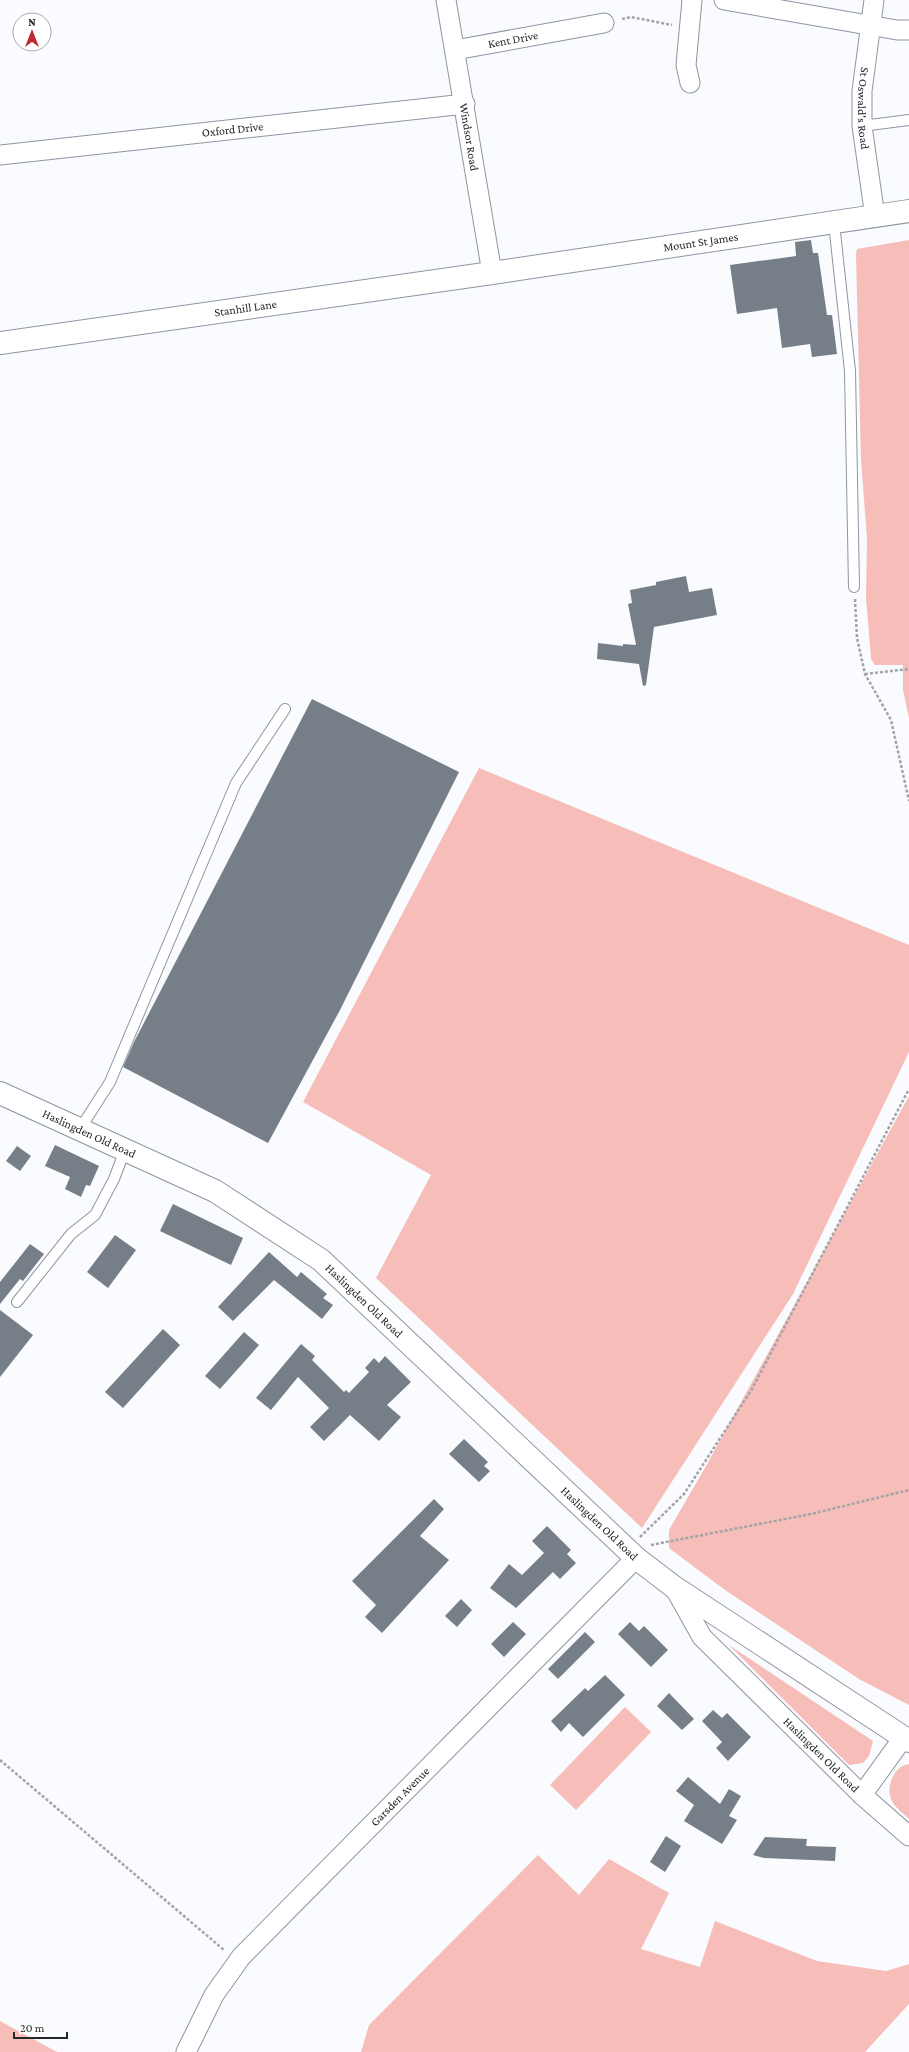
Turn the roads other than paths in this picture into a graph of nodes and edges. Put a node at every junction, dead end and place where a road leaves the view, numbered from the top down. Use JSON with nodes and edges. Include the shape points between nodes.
{"nodes":[{"id":1,"x":446,"y":0,"type":"edge"},
{"id":2,"x":692,"y":0,"type":"edge"},
{"id":3,"x":724,"y":0,"type":"edge"},
{"id":4,"x":874,"y":0,"type":"edge"},
{"id":5,"x":604,"y":23,"type":"road end"},
{"id":6,"x":870,"y":26,"type":"junction"},
{"id":7,"x":909,"y":30,"type":"edge"},
{"id":8,"x":455,"y":50,"type":"junction"},
{"id":9,"x":690,"y":83,"type":"dead end"},
{"id":10,"x":465,"y":104,"type":"junction"},
{"id":11,"x":909,"y":120,"type":"edge"},
{"id":12,"x":862,"y":126,"type":"junction"},
{"id":13,"x":0,"y":155,"type":"edge"},
{"id":14,"x":909,"y":211,"type":"edge"},
{"id":15,"x":875,"y":217,"type":"junction"},
{"id":16,"x":834,"y":223,"type":"junction"},
{"id":17,"x":492,"y":273,"type":"junction"},
{"id":18,"x":0,"y":343,"type":"edge"},
{"id":19,"x":854,"y":587,"type":"road end"},
{"id":20,"x":285,"y":708,"type":"dead end"},
{"id":21,"x":0,"y":1093,"type":"edge"},
{"id":22,"x":80,"y":1129,"type":"junction"},
{"id":23,"x":126,"y":1150,"type":"junction"},
{"id":24,"x":18,"y":1302,"type":"dead end"},
{"id":25,"x":632,"y":1554,"type":"junction"},
{"id":26,"x":674,"y":1587,"type":"junction"},
{"id":27,"x":906,"y":1740,"type":"edge"},
{"id":28,"x":862,"y":1795,"type":"junction"},
{"id":29,"x":909,"y":1836,"type":"edge"},
{"id":30,"x":186,"y":2052,"type":"edge"}],
"edges":[{"from":1,"to":8,"type":"street","name":"Windsor Road"},
{"from":2,"to":9,"type":"street","via":[[686,65]]},
{"from":3,"to":6,"type":"street"},
{"from":4,"to":6,"type":"street","name":"St Oswald's Road"},
{"from":5,"to":8,"type":"street","name":"Kent Drive","via":[[570,22]]},
{"from":6,"to":7,"type":"street"},
{"from":6,"to":12,"type":"street","name":"St Oswald's Road","via":[[862,91]]},
{"from":8,"to":10,"type":"street","name":"Windsor Road"},
{"from":10,"to":13,"type":"street","name":"Oxford Drive"},
{"from":10,"to":17,"type":"street","name":"Windsor Road"},
{"from":11,"to":12,"type":"lane"},
{"from":12,"to":15,"type":"street","name":"St Oswald's Road"},
{"from":14,"to":15,"type":"main road","name":"Mount St James"},
{"from":15,"to":16,"type":"main road","name":"Mount St James"},
{"from":16,"to":17,"type":"main road","name":"Mount St James"},
{"from":16,"to":19,"type":"lane","via":[[850,371]]},
{"from":17,"to":18,"type":"main road","name":"Stanhill Lane"},
{"from":20,"to":22,"type":"lane","via":[[236,783],[110,1082]]},
{"from":21,"to":22,"type":"main road","name":"Haslingden Old Road"},
{"from":22,"to":23,"type":"main road","name":"Haslingden Old Road"},
{"from":23,"to":24,"type":"lane","via":[[95,1215],[71,1234]]},
{"from":23,"to":25,"type":"main road","name":"Haslingden Old Road","via":[[215,1190],[321,1260]]},
{"from":25,"to":26,"type":"main road","name":"Haslingden Old Road"},
{"from":25,"to":30,"type":"street","name":"Garsden Avenue","via":[[237,1962],[214,1996]]},
{"from":26,"to":27,"type":"main road","name":"Haslingden Old Road"},
{"from":26,"to":28,"type":"street","name":"Haslingden Old Road","via":[[702,1637]]},
{"from":27,"to":28,"type":"street","name":"Haslingden Old Road"},
{"from":28,"to":29,"type":"street","name":"Haslingden Old Road"}]}
